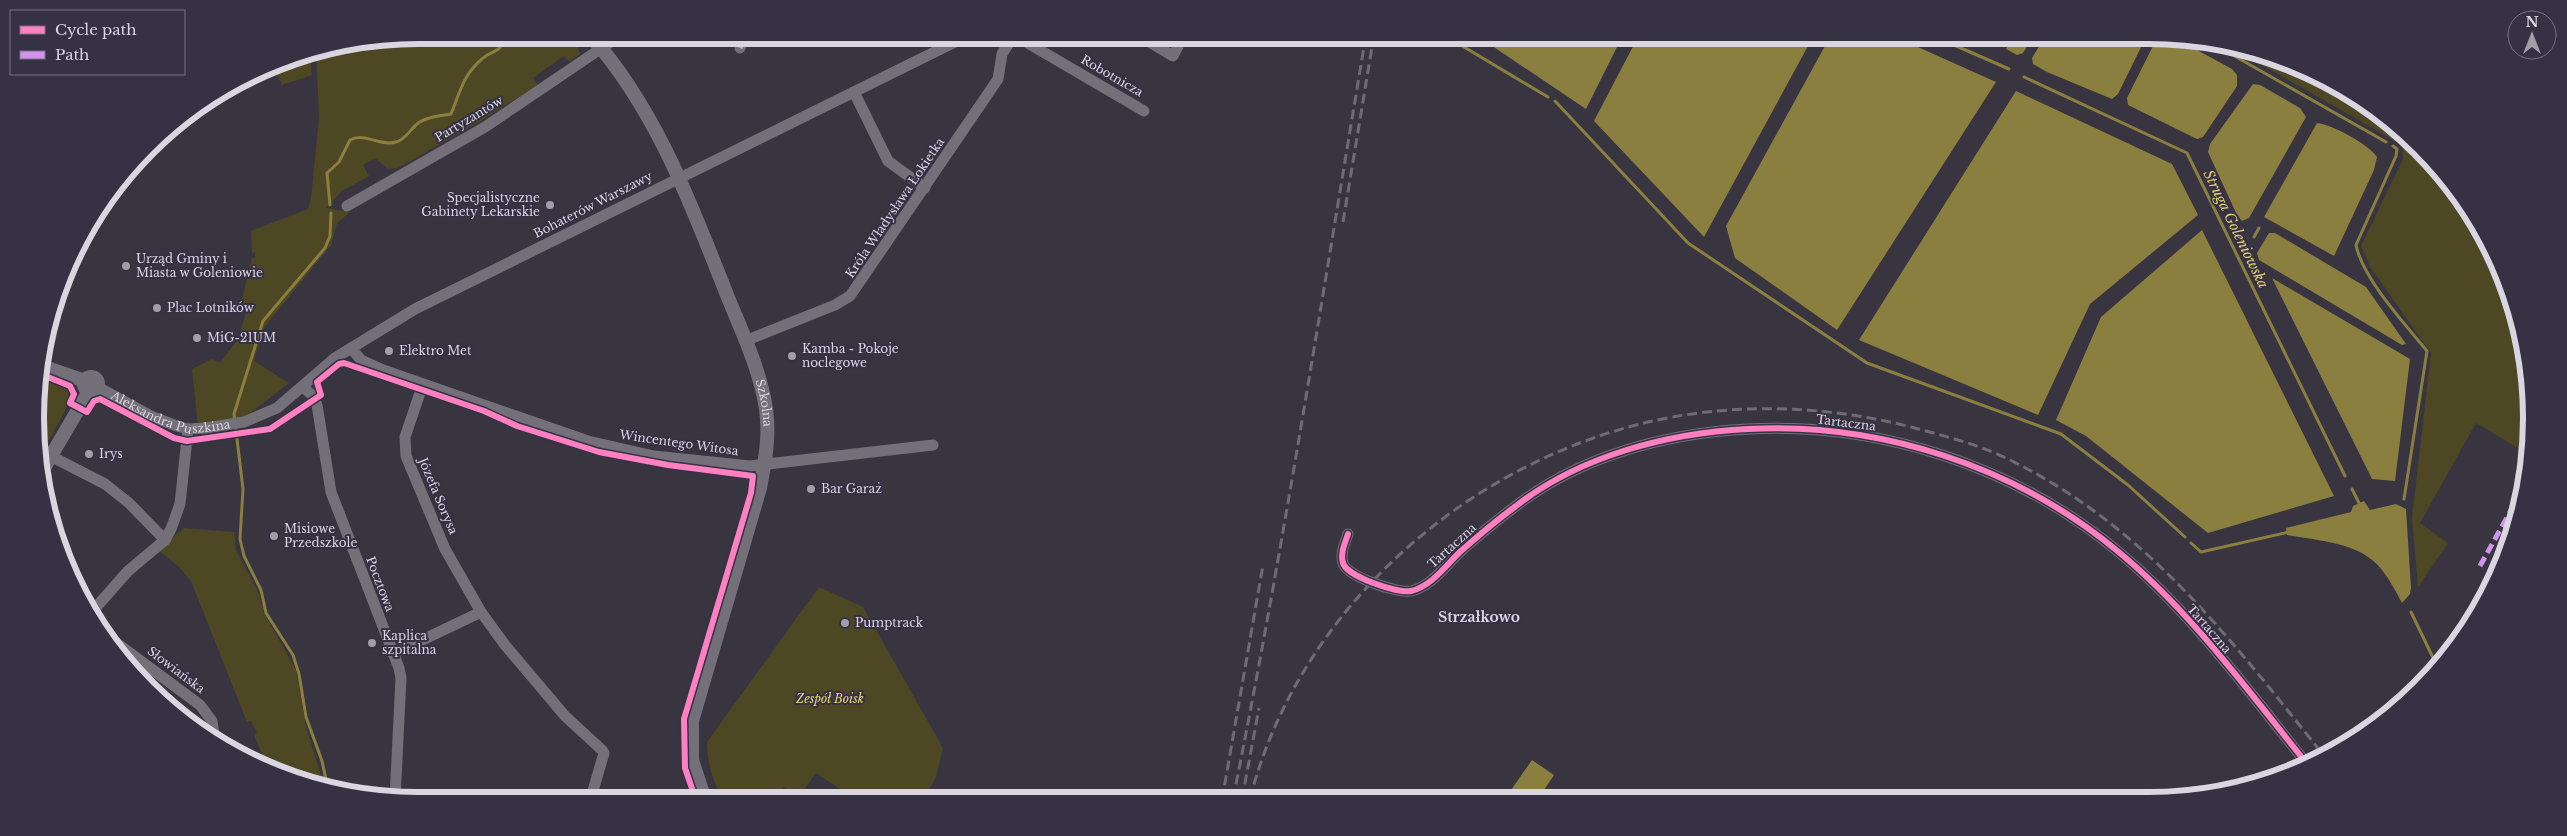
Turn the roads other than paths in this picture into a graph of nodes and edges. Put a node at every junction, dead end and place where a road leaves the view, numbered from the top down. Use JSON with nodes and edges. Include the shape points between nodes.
{"nodes":[{"id":1,"x":598,"y":44,"type":"edge"},
{"id":2,"x":608,"y":44,"type":"edge"},
{"id":3,"x":742,"y":44,"type":"edge"},
{"id":4,"x":951,"y":44,"type":"edge"},
{"id":5,"x":1008,"y":44,"type":"edge"},
{"id":6,"x":1029,"y":44,"type":"edge"},
{"id":7,"x":1153,"y":44,"type":"edge"},
{"id":8,"x":1179,"y":44,"type":"edge"},
{"id":9,"x":602,"y":48,"type":"junction"},
{"id":10,"x":740,"y":48,"type":"dead end"},
{"id":11,"x":854,"y":92,"type":"junction"},
{"id":12,"x":1144,"y":111,"type":"dead end"},
{"id":13,"x":680,"y":178,"type":"junction"},
{"id":14,"x":925,"y":188,"type":"junction"},
{"id":15,"x":347,"y":206,"type":"dead end"},
{"id":16,"x":745,"y":340,"type":"junction"},
{"id":17,"x":351,"y":348,"type":"junction"},
{"id":18,"x":47,"y":368,"type":"edge"},
{"id":19,"x":423,"y":384,"type":"junction"},
{"id":20,"x":91,"y":386,"type":"junction"},
{"id":21,"x":303,"y":386,"type":"junction"},
{"id":22,"x":244,"y":422,"type":"joint"},
{"id":23,"x":188,"y":429,"type":"junction"},
{"id":24,"x":933,"y":445,"type":"dead end"},
{"id":25,"x":46,"y":454,"type":"edge"},
{"id":26,"x":51,"y":457,"type":"junction"},
{"id":27,"x":47,"y":464,"type":"edge"},
{"id":28,"x":765,"y":464,"type":"junction"},
{"id":29,"x":1348,"y":534,"type":"dead end"},
{"id":30,"x":165,"y":540,"type":"junction"},
{"id":31,"x":96,"y":608,"type":"edge"},
{"id":32,"x":481,"y":612,"type":"junction"},
{"id":33,"x":122,"y":647,"type":"edge"},
{"id":34,"x":393,"y":654,"type":"junction"},
{"id":35,"x":213,"y":731,"type":"edge"},
{"id":36,"x":2303,"y":759,"type":"edge"},
{"id":37,"x":395,"y":791,"type":"edge"},
{"id":38,"x":593,"y":792,"type":"edge"},
{"id":39,"x":702,"y":792,"type":"edge"}],
"edges":[{"from":1,"to":9,"type":"street","name":"Szkolna"},
{"from":2,"to":9,"type":"street","name":"Partyzantów"},
{"from":3,"to":10,"type":"street"},
{"from":4,"to":11,"type":"street","name":"Bohaterów Warszawy"},
{"from":5,"to":14,"type":"street","name":"Króla Władysława Łokietka","via":[[1002,54],[998,78]]},
{"from":6,"to":12,"type":"street","name":"Robotnicza"},
{"from":7,"to":8,"type":"street","via":[[1172,56]]},
{"from":9,"to":13,"type":"street","name":"Szkolna","via":[[625,79]]},
{"from":9,"to":15,"type":"street","name":"Partyzantów","via":[[485,127]]},
{"from":11,"to":13,"type":"street","name":"Bohaterów Warszawy"},
{"from":11,"to":14,"type":"street","via":[[888,161]]},
{"from":13,"to":16,"type":"street","name":"Szkolna"},
{"from":13,"to":17,"type":"street","name":"Bohaterów Warszawy","via":[[415,309]]},
{"from":14,"to":16,"type":"street","name":"Króla Władysława Łokietka","via":[[850,296],[835,305]]},
{"from":16,"to":28,"type":"street","name":"Szkolna","via":[[766,409]]},
{"from":17,"to":19,"type":"street","name":"Wincentego Witosa","via":[[361,360]]},
{"from":17,"to":21,"type":"street","name":"Bohaterów Warszawy"},
{"from":18,"to":20,"type":"street","name":"Aleksandra Puszkina"},
{"from":19,"to":28,"type":"street","name":"Wincentego Witosa","via":[[618,449],[741,465]]},
{"from":19,"to":32,"type":"street","name":"Józefa Sorysa","via":[[405,437],[406,456],[445,549]]},
{"from":20,"to":23,"type":"street","name":"Aleksandra Puszkina","via":[[153,417]]},
{"from":20,"to":26,"type":"street"},
{"from":21,"to":22,"type":"street","name":"Bohaterów Warszawy","via":[[277,408]]},
{"from":21,"to":34,"type":"street","name":"Pocztowa","via":[[317,405],[331,492]]},
{"from":22,"to":23,"type":"street","name":"Aleksandra Puszkina"},
{"from":23,"to":30,"type":"street","via":[[178,511]]},
{"from":24,"to":28,"type":"street","name":"Wincentego Witosa"},
{"from":25,"to":26,"type":"street"},
{"from":26,"to":27,"type":"street"},
{"from":26,"to":30,"type":"street","via":[[105,484],[129,502]]},
{"from":28,"to":39,"type":"street","name":"Szkolna","via":[[694,712],[691,749]]},
{"from":29,"to":36,"type":"street","name":"Tartaczna","via":[[1342,558],[1346,568],[1357,576],[1390,588],[1411,591],[1429,582],[1518,504],[1555,479],[1600,459],[1689,435],[1748,429],[1846,433],[1891,441],[1984,471],[2025,490],[2114,548],[2197,631]]},
{"from":30,"to":31,"type":"street","via":[[128,571]]},
{"from":32,"to":34,"type":"street"},
{"from":32,"to":38,"type":"street","name":"Józefa Sorysa","via":[[565,716],[601,746],[604,753]]},
{"from":33,"to":35,"type":"street","name":"Słowiańska","via":[[200,705],[212,721]]},
{"from":34,"to":37,"type":"street","name":"Pocztowa","via":[[401,678]]}]}
